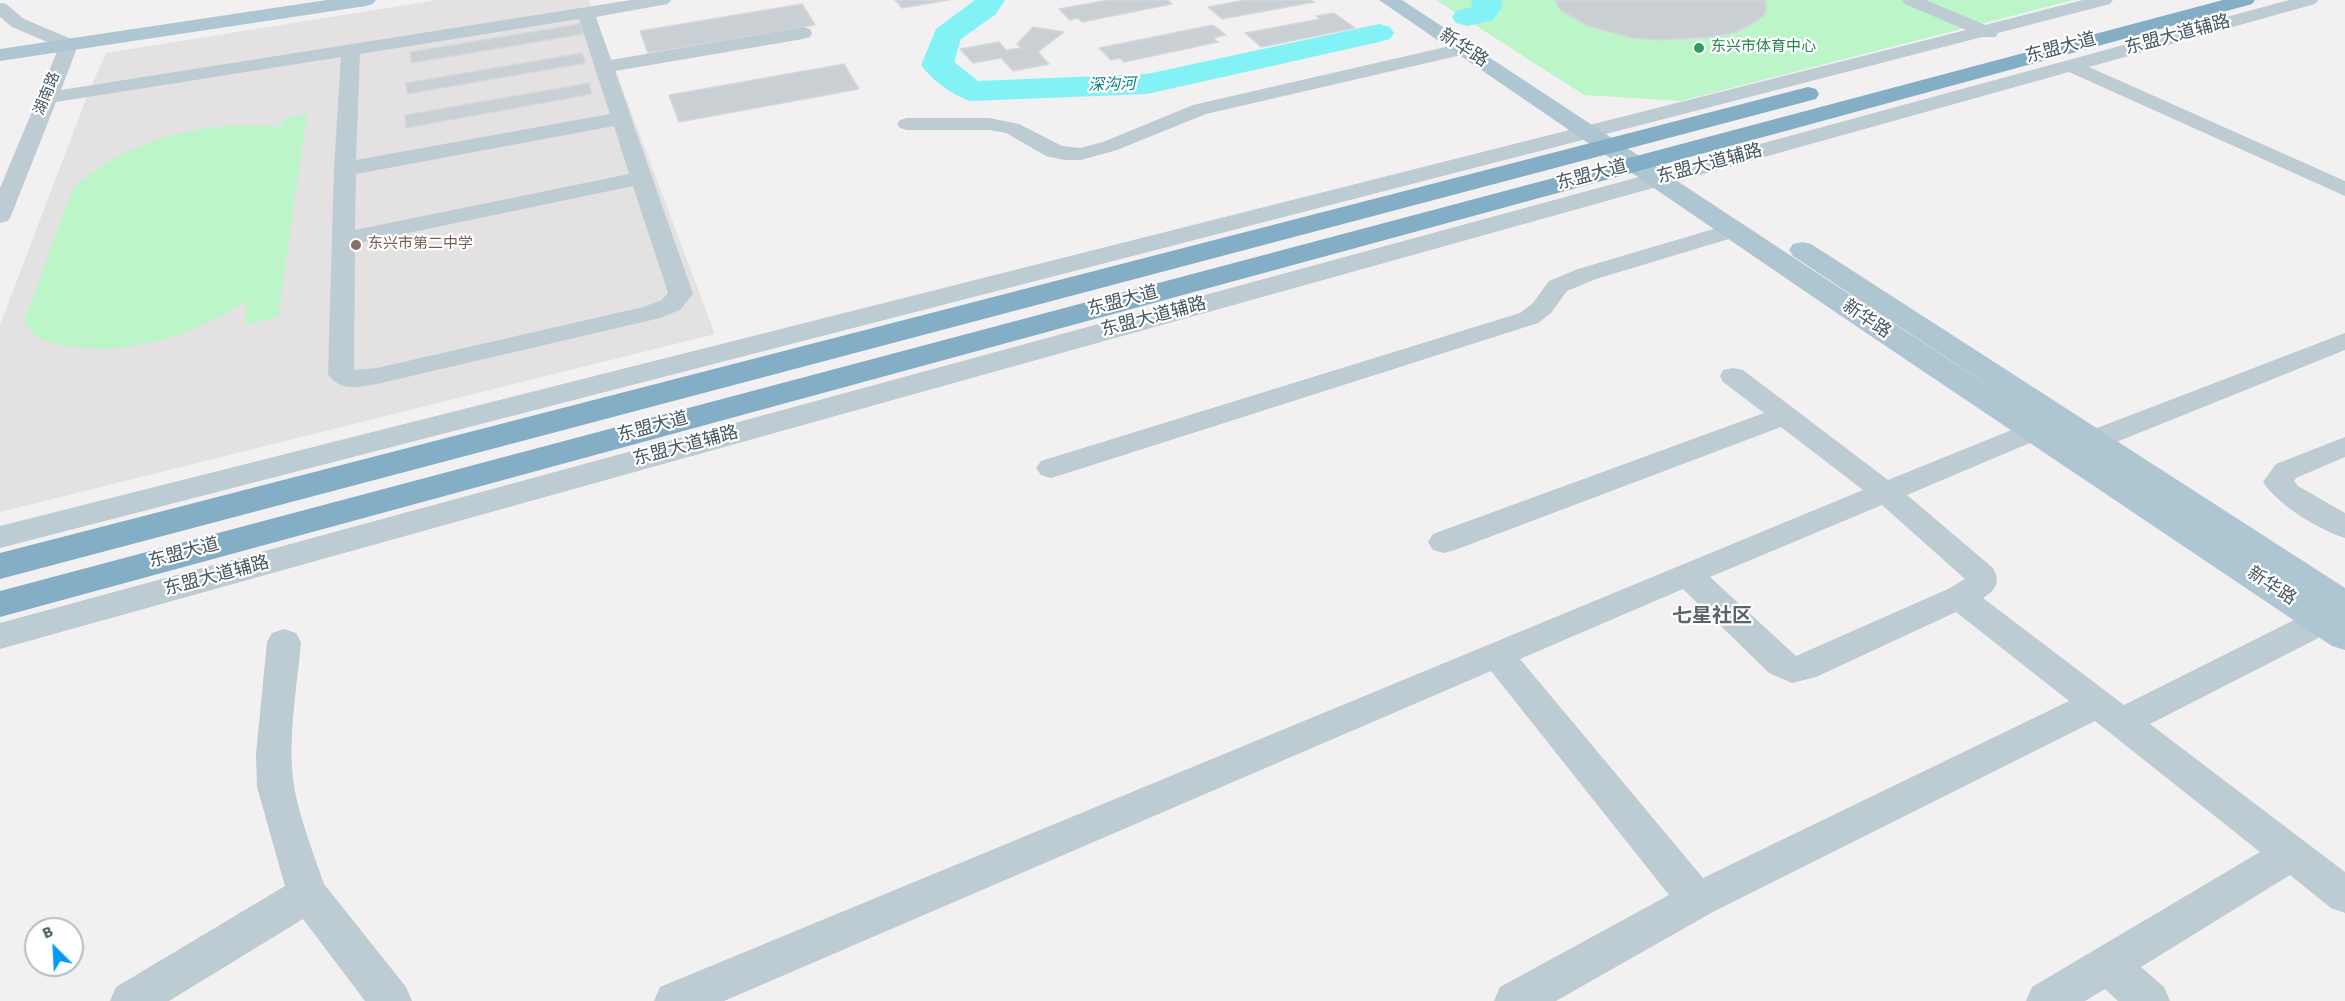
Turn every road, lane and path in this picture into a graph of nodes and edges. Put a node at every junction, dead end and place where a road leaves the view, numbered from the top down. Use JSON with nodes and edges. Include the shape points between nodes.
{"nodes":[{"id":1,"x":366,"y":0,"type":"edge"},
{"id":2,"x":662,"y":0,"type":"edge"},
{"id":3,"x":1389,"y":0,"type":"edge"},
{"id":4,"x":1411,"y":0,"type":"edge"},
{"id":5,"x":1911,"y":0,"type":"edge"},
{"id":6,"x":2104,"y":0,"type":"edge"},
{"id":7,"x":2167,"y":0,"type":"edge"},
{"id":8,"x":2245,"y":0,"type":"edge"},
{"id":9,"x":2309,"y":0,"type":"edge"},
{"id":10,"x":0,"y":8,"type":"edge"},
{"id":11,"x":586,"y":13,"type":"junction"},
{"id":12,"x":1983,"y":31,"type":"junction"},
{"id":13,"x":803,"y":33,"type":"dead end"},
{"id":14,"x":2008,"y":42,"type":"junction"},
{"id":15,"x":69,"y":45,"type":"junction"},
{"id":16,"x":1463,"y":49,"type":"junction"},
{"id":17,"x":351,"y":50,"type":"junction"},
{"id":18,"x":0,"y":55,"type":"edge"},
{"id":19,"x":2070,"y":66,"type":"junction"},
{"id":20,"x":604,"y":67,"type":"junction"},
{"id":21,"x":46,"y":98,"type":"junction"},
{"id":22,"x":621,"y":118,"type":"junction"},
{"id":23,"x":907,"y":124,"type":"dead end"},
{"id":24,"x":1633,"y":152,"type":"junction"},
{"id":25,"x":345,"y":170,"type":"junction"},
{"id":26,"x":641,"y":178,"type":"junction"},
{"id":27,"x":2345,"y":189,"type":"edge"},
{"id":28,"x":0,"y":216,"type":"edge"},
{"id":29,"x":1734,"y":230,"type":"junction"},
{"id":30,"x":343,"y":240,"type":"junction"},
{"id":31,"x":2345,"y":341,"type":"edge"},
{"id":32,"x":1732,"y":376,"type":"dead end"},
{"id":33,"x":1783,"y":416,"type":"junction"},
{"id":34,"x":2034,"y":431,"type":"junction"},
{"id":35,"x":2094,"y":440,"type":"junction"},
{"id":36,"x":2345,"y":446,"type":"edge"},
{"id":37,"x":1051,"y":468,"type":"dead end"},
{"id":38,"x":1884,"y":492,"type":"junction"},
{"id":39,"x":2345,"y":527,"type":"edge"},
{"id":40,"x":0,"y":537,"type":"edge"},
{"id":41,"x":1444,"y":542,"type":"dead end"},
{"id":42,"x":0,"y":566,"type":"edge"},
{"id":43,"x":1688,"y":574,"type":"junction"},
{"id":44,"x":1959,"y":597,"type":"junction"},
{"id":45,"x":0,"y":604,"type":"edge"},
{"id":46,"x":2337,"y":621,"type":"edge"},
{"id":47,"x":0,"y":636,"type":"edge"},
{"id":48,"x":285,"y":642,"type":"dead end"},
{"id":49,"x":1497,"y":655,"type":"junction"},
{"id":50,"x":2109,"y":713,"type":"junction"},
{"id":51,"x":2291,"y":854,"type":"junction"},
{"id":52,"x":308,"y":894,"type":"junction"},
{"id":53,"x":2345,"y":895,"type":"edge"},
{"id":54,"x":1696,"y":900,"type":"junction"},
{"id":55,"x":2108,"y":964,"type":"junction"},
{"id":56,"x":131,"y":1001,"type":"edge"},
{"id":57,"x":391,"y":1001,"type":"edge"},
{"id":58,"x":675,"y":1001,"type":"edge"},
{"id":59,"x":1515,"y":1001,"type":"edge"},
{"id":60,"x":2047,"y":1001,"type":"edge"},
{"id":61,"x":2149,"y":1001,"type":"edge"}],
"edges":[{"from":1,"to":15,"type":"main road"},
{"from":2,"to":11,"type":"street"},
{"from":3,"to":16,"type":"main road","name":"新华路"},
{"from":4,"to":24,"type":"main road","name":"新华路"},
{"from":5,"to":12,"type":"street"},
{"from":6,"to":12,"type":"street","name":"东盟大道辅路"},
{"from":7,"to":14,"type":"highway","name":"东盟大道"},
{"from":8,"to":24,"type":"highway","name":"东盟大道"},
{"from":9,"to":19,"type":"street","name":"东盟大道辅路"},
{"from":10,"to":15,"type":"street","via":[[18,23]]},
{"from":11,"to":17,"type":"street"},
{"from":11,"to":20,"type":"street"},
{"from":12,"to":14,"type":"street"},
{"from":12,"to":24,"type":"street","name":"东盟大道辅路"},
{"from":13,"to":20,"type":"street"},
{"from":14,"to":24,"type":"highway","name":"东盟大道"},
{"from":15,"to":18,"type":"main road"},
{"from":15,"to":21,"type":"street","name":"湖南路"},
{"from":16,"to":23,"type":"street","via":[[1200,109],[1081,154],[1054,151],[1012,128],[988,124]]},
{"from":16,"to":24,"type":"main road","name":"新华路"},
{"from":17,"to":21,"type":"street"},
{"from":17,"to":25,"type":"street"},
{"from":19,"to":24,"type":"street","name":"东盟大道辅路"},
{"from":19,"to":27,"type":"street"},
{"from":20,"to":22,"type":"street"},
{"from":21,"to":28,"type":"street","name":"湖南路"},
{"from":22,"to":25,"type":"street"},
{"from":22,"to":26,"type":"street"},
{"from":24,"to":29,"type":"main road","name":"新华路"},
{"from":24,"to":35,"type":"main road","name":"新华路","via":[[1864,289]]},
{"from":24,"to":40,"type":"street","name":"东盟大道辅路"},
{"from":24,"to":42,"type":"highway","name":"东盟大道"},
{"from":24,"to":45,"type":"highway","name":"东盟大道"},
{"from":24,"to":47,"type":"street","name":"东盟大道辅路"},
{"from":25,"to":30,"type":"street"},
{"from":26,"to":30,"type":"street"},
{"from":26,"to":30,"type":"street","via":[[681,294],[672,305],[353,380],[341,374]]},
{"from":29,"to":34,"type":"main road","name":"新华路"},
{"from":29,"to":37,"type":"street","via":[[1558,286],[1529,318]]},
{"from":31,"to":35,"type":"street"},
{"from":32,"to":33,"type":"street"},
{"from":33,"to":38,"type":"street"},
{"from":33,"to":41,"type":"street"},
{"from":34,"to":38,"type":"street"},
{"from":34,"to":46,"type":"main road","name":"新华路"},
{"from":35,"to":46,"type":"main road","name":"新华路"},
{"from":36,"to":39,"type":"street","via":[[2286,471],[2278,482],[2287,493]]},
{"from":38,"to":43,"type":"street"},
{"from":38,"to":44,"type":"street","via":[[1982,576],[1981,584]]},
{"from":43,"to":44,"type":"street","via":[[1781,664],[1792,670]]},
{"from":43,"to":49,"type":"street"},
{"from":44,"to":50,"type":"street"},
{"from":46,"to":50,"type":"street"},
{"from":48,"to":52,"type":"street","via":[[276,719],[276,787]]},
{"from":49,"to":54,"type":"street"},
{"from":49,"to":58,"type":"street"},
{"from":50,"to":51,"type":"street"},
{"from":50,"to":54,"type":"street"},
{"from":51,"to":53,"type":"street"},
{"from":51,"to":55,"type":"street"},
{"from":52,"to":56,"type":"street"},
{"from":52,"to":57,"type":"street"},
{"from":54,"to":59,"type":"street"},
{"from":55,"to":60,"type":"street"},
{"from":55,"to":61,"type":"street"}]}
